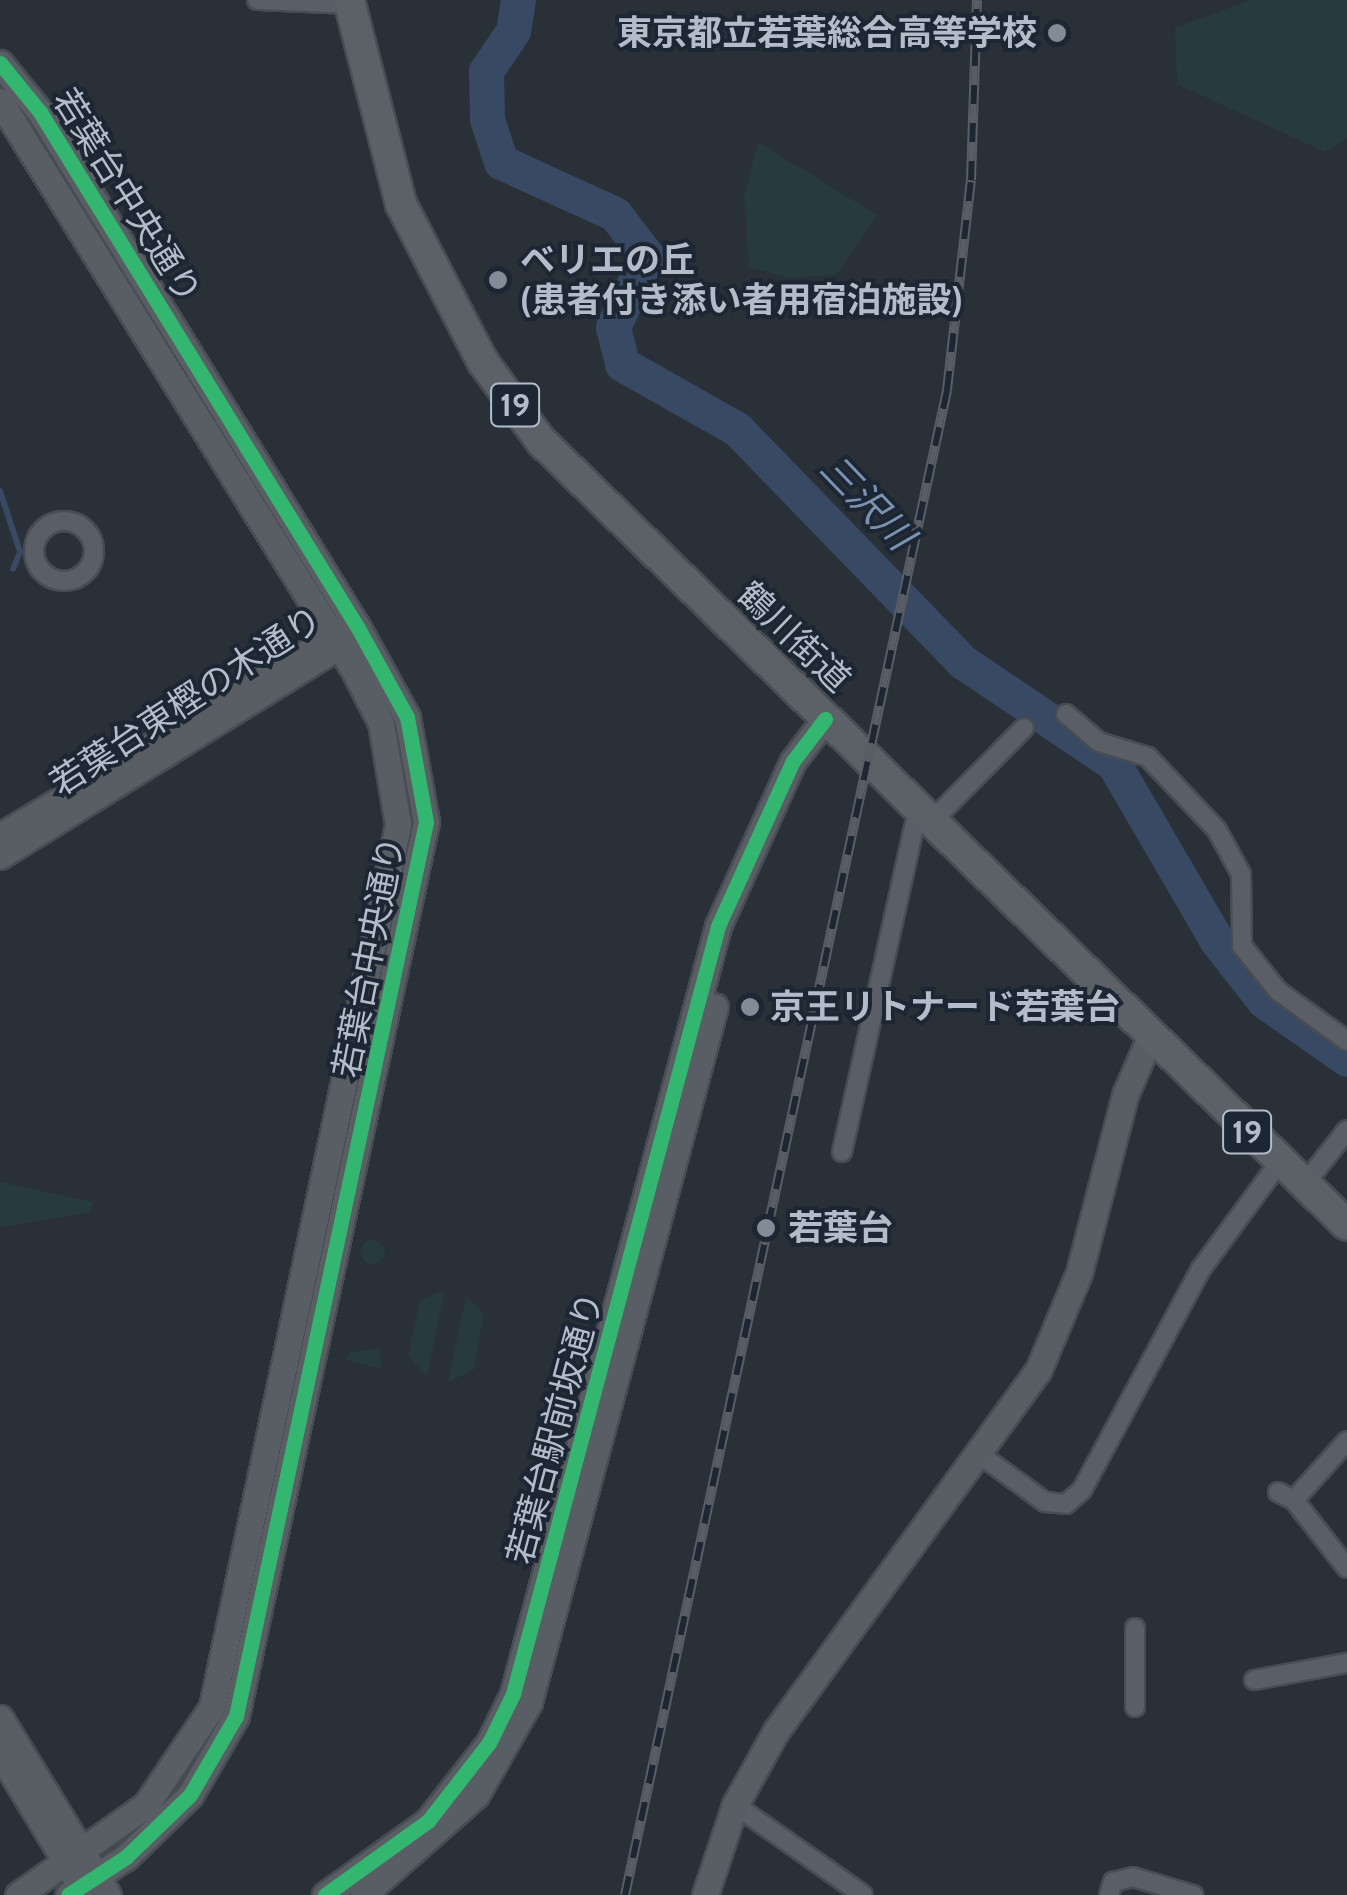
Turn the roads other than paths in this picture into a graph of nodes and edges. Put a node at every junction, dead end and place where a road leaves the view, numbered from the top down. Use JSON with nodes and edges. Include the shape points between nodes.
{"nodes":[{"id":1,"x":257,"y":0,"type":"edge"},
{"id":2,"x":350,"y":2,"type":"edge"},
{"id":3,"x":0,"y":63,"type":"edge"},
{"id":4,"x":0,"y":101,"type":"edge"},
{"id":5,"x":358,"y":628,"type":"junction"},
{"id":6,"x":336,"y":642,"type":"junction"},
{"id":7,"x":1066,"y":714,"type":"dead end"},
{"id":8,"x":825,"y":720,"type":"junction"},
{"id":9,"x":1024,"y":728,"type":"dead end"},
{"id":10,"x":924,"y":816,"type":"junction"},
{"id":11,"x":0,"y":836,"type":"edge"},
{"id":12,"x":0,"y":856,"type":"edge"},
{"id":13,"x":752,"y":856,"type":"junction"},
{"id":14,"x":1151,"y":1035,"type":"junction"},
{"id":15,"x":1347,"y":1041,"type":"edge"},
{"id":16,"x":1347,"y":1130,"type":"edge"},
{"id":17,"x":842,"y":1152,"type":"dead end"},
{"id":18,"x":1278,"y":1164,"type":"junction"},
{"id":19,"x":1302,"y":1186,"type":"junction"},
{"id":20,"x":1347,"y":1225,"type":"edge"},
{"id":21,"x":1347,"y":1441,"type":"edge"},
{"id":22,"x":982,"y":1456,"type":"junction"},
{"id":23,"x":1347,"y":1568,"type":"edge"},
{"id":24,"x":1135,"y":1628,"type":"dead end"},
{"id":25,"x":1347,"y":1663,"type":"edge"},
{"id":26,"x":1254,"y":1680,"type":"dead end"},
{"id":27,"x":1134,"y":1707,"type":"dead end"},
{"id":28,"x":0,"y":1718,"type":"edge"},
{"id":29,"x":0,"y":1752,"type":"edge"},
{"id":30,"x":735,"y":1805,"type":"junction"},
{"id":31,"x":84,"y":1881,"type":"edge"},
{"id":32,"x":18,"y":1895,"type":"edge"},
{"id":33,"x":326,"y":1895,"type":"edge"},
{"id":34,"x":363,"y":1895,"type":"edge"},
{"id":35,"x":705,"y":1895,"type":"edge"},
{"id":36,"x":863,"y":1895,"type":"edge"},
{"id":37,"x":1109,"y":1895,"type":"edge"},
{"id":38,"x":1194,"y":1895,"type":"edge"}],
"edges":[{"from":1,"to":2,"type":"street"},
{"from":2,"to":8,"type":"main road","name":"鶴川街道","number":"19","via":[[401,204],[483,362],[571,475]]},
{"from":3,"to":5,"type":"street","name":"若葉台中央通り","via":[[50,128]]},
{"from":4,"to":6,"type":"street","name":"若葉台中央通り"},
{"from":5,"to":6,"type":"street","name":"若葉台東樫の木通り"},
{"from":5,"to":31,"type":"street","name":"若葉台中央通り","via":[[406,717],[424,785],[398,973],[236,1716],[190,1796]]},
{"from":6,"to":11,"type":"street","name":"若葉台東樫の木通り"},
{"from":6,"to":12,"type":"street","name":"若葉台東樫の木通り"},
{"from":6,"to":31,"type":"street","name":"若葉台中央通り","via":[[381,723],[398,825],[290,1366],[212,1707],[170,1778]]},
{"from":7,"to":15,"type":"street","via":[[1099,742],[1148,756],[1217,830],[1241,874],[1242,946],[1278,991]]},
{"from":8,"to":10,"type":"main road","name":"鶴川街道","number":"19"},
{"from":8,"to":13,"type":"street","via":[[793,761]]},
{"from":9,"to":10,"type":"street"},
{"from":10,"to":14,"type":"main road","name":"鶴川街道","number":"19"},
{"from":10,"to":17,"type":"street"},
{"from":13,"to":33,"type":"street","name":"若葉台駅前坂通り","via":[[726,905],[513,1694],[489,1742],[428,1821]]},
{"from":13,"to":34,"type":"street","name":"若葉台駅前坂通り","via":[[529,1702],[476,1795]]},
{"from":14,"to":18,"type":"main road","name":"鶴川街道","number":"19"},
{"from":14,"to":22,"type":"street","via":[[1124,1095],[1058,1332]]},
{"from":16,"to":19,"type":"street"},
{"from":18,"to":19,"type":"main road","name":"鶴川街道","number":"19"},
{"from":18,"to":22,"type":"street","via":[[1201,1269],[1082,1490],[1066,1504],[1046,1502]]},
{"from":19,"to":20,"type":"main road","name":"鶴川街道","number":"19"},
{"from":21,"to":23,"type":"street","via":[[1286,1496]]},
{"from":22,"to":30,"type":"street","via":[[818,1670]]},
{"from":24,"to":27,"type":"street"},
{"from":25,"to":26,"type":"street"},
{"from":28,"to":31,"type":"street"},
{"from":29,"to":31,"type":"street"},
{"from":30,"to":35,"type":"street"},
{"from":30,"to":36,"type":"street"},
{"from":31,"to":32,"type":"street","name":"若葉台中央通り"},
{"from":37,"to":38,"type":"street","via":[[1112,1882],[1133,1877]]}]}
